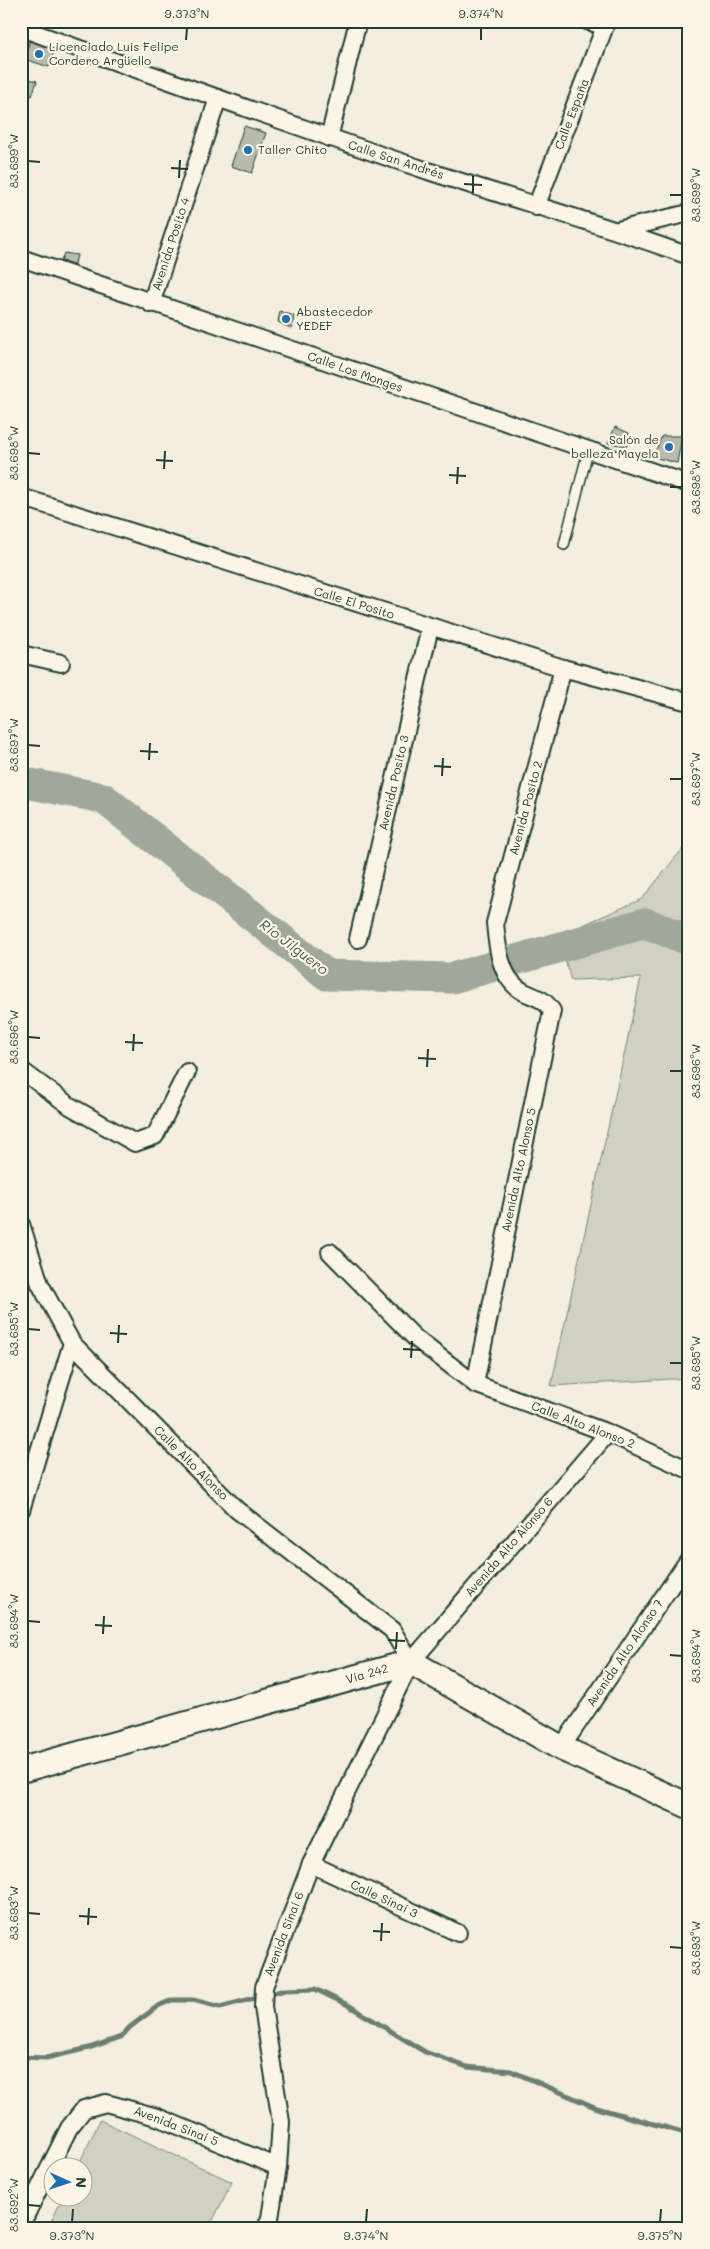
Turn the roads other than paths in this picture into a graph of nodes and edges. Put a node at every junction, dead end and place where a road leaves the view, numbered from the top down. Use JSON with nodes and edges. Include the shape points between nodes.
{"nodes":[{"id":1,"x":358,"y":21,"type":"edge"},
{"id":2,"x":587,"y":21,"type":"edge"},
{"id":3,"x":606,"y":23,"type":"edge"},
{"id":4,"x":21,"y":28,"type":"edge"},
{"id":5,"x":218,"y":98,"type":"junction"},
{"id":6,"x":329,"y":138,"type":"junction"},
{"id":7,"x":536,"y":207,"type":"junction"},
{"id":8,"x":689,"y":214,"type":"edge"},
{"id":9,"x":618,"y":230,"type":"junction"},
{"id":10,"x":689,"y":256,"type":"edge"},
{"id":11,"x":21,"y":258,"type":"edge"},
{"id":12,"x":151,"y":304,"type":"junction"},
{"id":13,"x":588,"y":450,"type":"junction"},
{"id":14,"x":689,"y":484,"type":"edge"},
{"id":15,"x":21,"y":497,"type":"edge"},
{"id":16,"x":564,"y":545,"type":"dead end"},
{"id":17,"x":430,"y":627,"type":"junction"},
{"id":18,"x":21,"y":654,"type":"edge"},
{"id":19,"x":61,"y":663,"type":"dead end"},
{"id":20,"x":564,"y":668,"type":"junction"},
{"id":21,"x":689,"y":702,"type":"edge"},
{"id":22,"x":358,"y":939,"type":"dead end"},
{"id":23,"x":508,"y":978,"type":"joint"},
{"id":24,"x":21,"y":1070,"type":"edge"},
{"id":25,"x":187,"y":1072,"type":"dead end"},
{"id":26,"x":21,"y":1224,"type":"edge"},
{"id":27,"x":330,"y":1252,"type":"dead end"},
{"id":28,"x":21,"y":1266,"type":"edge"},
{"id":29,"x":40,"y":1284,"type":"junction"},
{"id":30,"x":72,"y":1343,"type":"junction"},
{"id":31,"x":475,"y":1384,"type":"junction"},
{"id":32,"x":608,"y":1433,"type":"junction"},
{"id":33,"x":689,"y":1470,"type":"edge"},
{"id":34,"x":21,"y":1510,"type":"edge"},
{"id":35,"x":689,"y":1559,"type":"edge"},
{"id":36,"x":411,"y":1662,"type":"junction"},
{"id":37,"x":561,"y":1748,"type":"junction"},
{"id":38,"x":21,"y":1770,"type":"edge"},
{"id":39,"x":689,"y":1806,"type":"edge"},
{"id":40,"x":310,"y":1864,"type":"junction"},
{"id":41,"x":458,"y":1934,"type":"dead end"},
{"id":42,"x":278,"y":2167,"type":"junction"},
{"id":43,"x":21,"y":2226,"type":"edge"},
{"id":44,"x":266,"y":2228,"type":"edge"}],
"edges":[{"from":1,"to":6,"type":"street"},
{"from":2,"to":3,"type":"street"},
{"from":3,"to":7,"type":"street","name":"Calle España"},
{"from":4,"to":5,"type":"street","name":"Calle San Andrés"},
{"from":5,"to":6,"type":"street","name":"Calle San Andrés"},
{"from":5,"to":12,"type":"street","name":"Avenida Posito 4"},
{"from":6,"to":7,"type":"street","name":"Calle San Andrés"},
{"from":7,"to":9,"type":"street","name":"Calle San Andrés"},
{"from":8,"to":9,"type":"street"},
{"from":9,"to":10,"type":"street","name":"Calle San Andrés"},
{"from":11,"to":12,"type":"street","name":"Calle Los Monges"},
{"from":12,"to":13,"type":"street","name":"Calle Los Monges"},
{"from":13,"to":14,"type":"street","name":"Calle Los Monges"},
{"from":13,"to":16,"type":"lane"},
{"from":15,"to":17,"type":"street","name":"Calle El Posito"},
{"from":17,"to":20,"type":"street","name":"Calle El Posito"},
{"from":17,"to":22,"type":"street","name":"Avenida Posito 3"},
{"from":18,"to":19,"type":"street"},
{"from":20,"to":21,"type":"street","name":"Calle El Posito"},
{"from":20,"to":23,"type":"street","name":"Avenida Posito 2","via":[[495,923],[498,950]]},
{"from":23,"to":31,"type":"street","name":"Avenida Alto Alonso 5","via":[[522,991],[540,997],[552,1010]]},
{"from":24,"to":25,"type":"street","via":[[70,1106],[134,1143],[155,1136]]},
{"from":26,"to":29,"type":"street","name":"Calle Alto Alonso"},
{"from":27,"to":31,"type":"street","name":"Calle Alto Alonso 2","via":[[415,1338]]},
{"from":28,"to":29,"type":"street"},
{"from":29,"to":30,"type":"street","name":"Calle Alto Alonso"},
{"from":30,"to":34,"type":"street"},
{"from":30,"to":36,"type":"street","name":"Calle Alto Alonso","via":[[237,1510],[392,1630]]},
{"from":31,"to":32,"type":"street","name":"Calle Alto Alonso 2"},
{"from":32,"to":33,"type":"street","name":"Calle Alto Alonso 2"},
{"from":32,"to":36,"type":"street","name":"Avenida Alto Alonso 6"},
{"from":35,"to":37,"type":"street","name":"Avenida Alto Alonso 7"},
{"from":36,"to":37,"type":"main road"},
{"from":36,"to":38,"type":"main road","name":"Vía 242"},
{"from":36,"to":40,"type":"street","name":"Avenida Sinaí 6"},
{"from":37,"to":39,"type":"main road"},
{"from":40,"to":41,"type":"street","name":"Calle Sinaí 3"},
{"from":40,"to":42,"type":"street","name":"Avenida Sinaí 6","via":[[264,1987],[263,2006],[281,2122]]},
{"from":42,"to":43,"type":"street","name":"Avenida Sinaí 5","via":[[157,2117],[106,2103],[84,2109],[69,2128]]},
{"from":42,"to":44,"type":"street","name":"Avenida Sinaí 6"}]}
